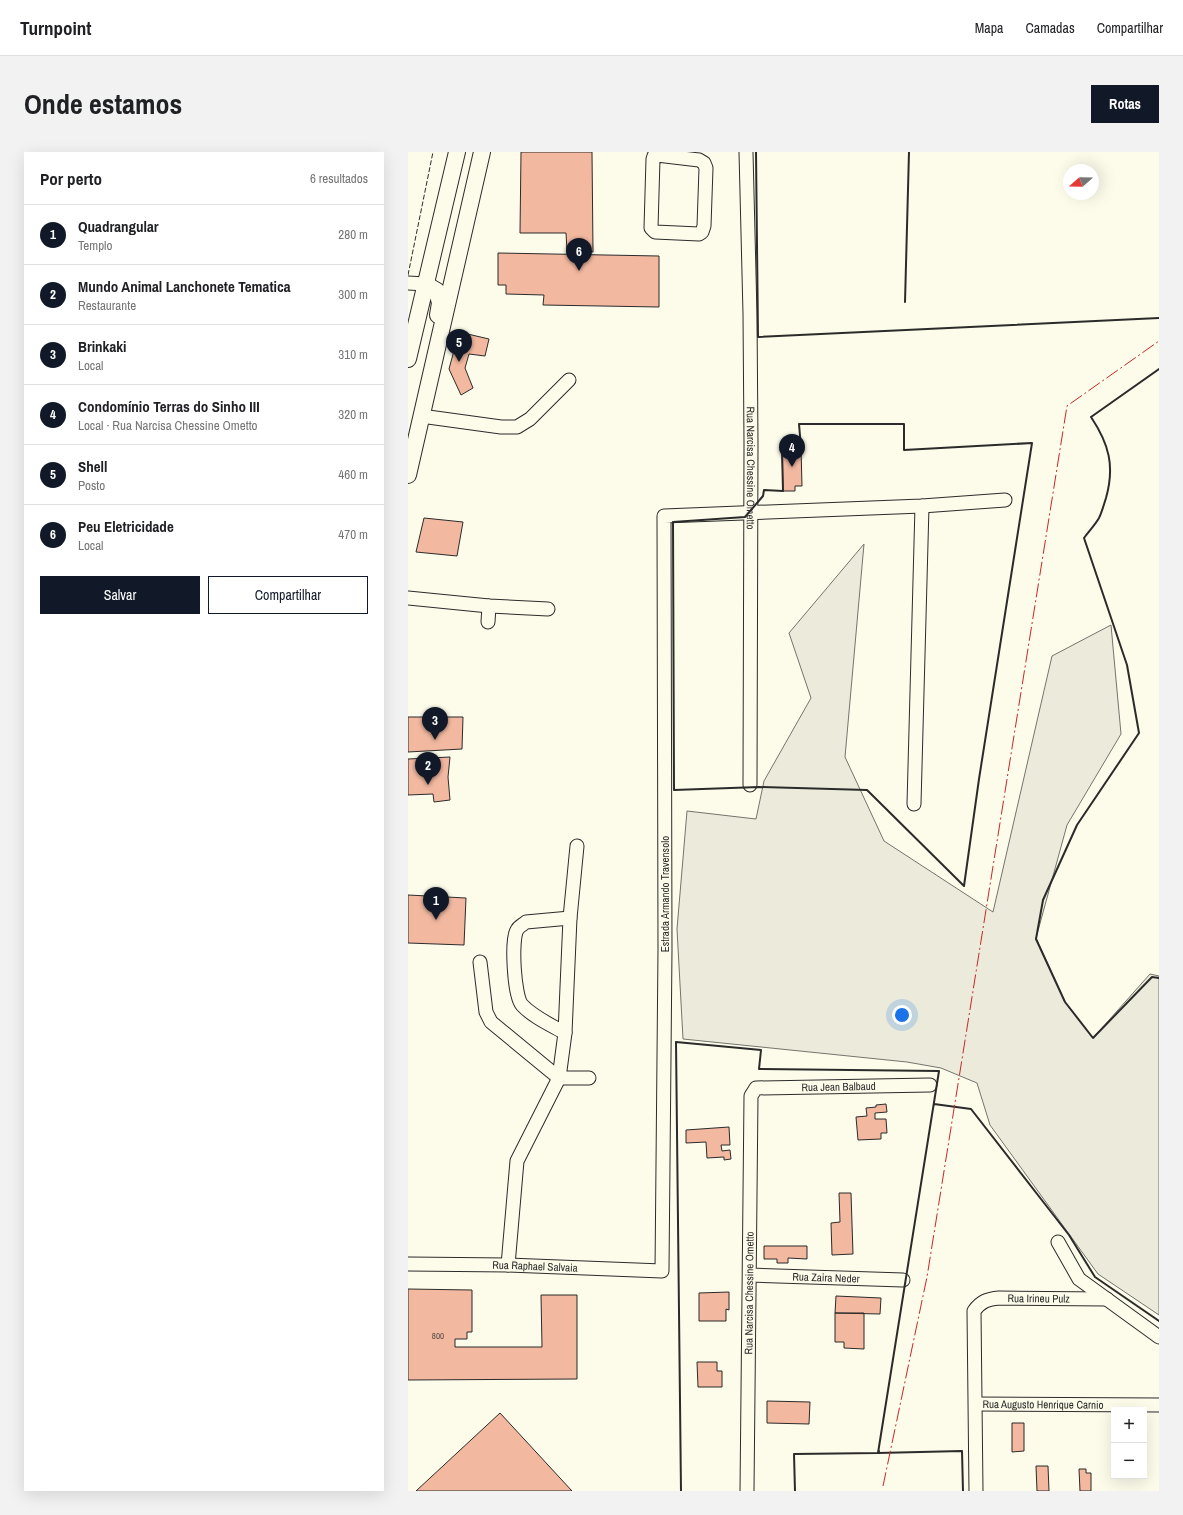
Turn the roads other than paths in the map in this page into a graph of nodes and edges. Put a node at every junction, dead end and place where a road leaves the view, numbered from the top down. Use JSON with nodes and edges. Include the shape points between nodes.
{"nodes":[{"id":1,"x":456,"y":152,"type":"edge"},
{"id":2,"x":482,"y":152,"type":"edge"},
{"id":3,"x":746,"y":152,"type":"edge"},
{"id":4,"x":672,"y":154,"type":"edge"},
{"id":5,"x":408,"y":283,"type":"edge"},
{"id":6,"x":425,"y":284,"type":"junction"},
{"id":7,"x":440,"y":333,"type":"junction"},
{"id":8,"x":408,"y":360,"type":"edge"},
{"id":9,"x":569,"y":380,"type":"dead end"},
{"id":10,"x":421,"y":416,"type":"junction"},
{"id":11,"x":408,"y":475,"type":"edge"},
{"id":12,"x":1005,"y":500,"type":"dead end"},
{"id":13,"x":922,"y":506,"type":"junction"},
{"id":14,"x":751,"y":513,"type":"junction"},
{"id":15,"x":408,"y":598,"type":"edge"},
{"id":16,"x":489,"y":606,"type":"junction"},
{"id":17,"x":548,"y":608,"type":"dead end"},
{"id":18,"x":488,"y":622,"type":"dead end"},
{"id":19,"x":750,"y":785,"type":"dead end"},
{"id":20,"x":914,"y":804,"type":"dead end"},
{"id":21,"x":577,"y":846,"type":"dead end"},
{"id":22,"x":570,"y":918,"type":"junction"},
{"id":23,"x":480,"y":962,"type":"dead end"},
{"id":24,"x":566,"y":1033,"type":"junction"},
{"id":25,"x":559,"y":1078,"type":"junction"},
{"id":26,"x":589,"y":1078,"type":"dead end"},
{"id":27,"x":930,"y":1085,"type":"dead end"},
{"id":28,"x":751,"y":1096,"type":"joint"},
{"id":29,"x":1058,"y":1242,"type":"dead end"},
{"id":30,"x":408,"y":1264,"type":"edge"},
{"id":31,"x":508,"y":1265,"type":"junction"},
{"id":32,"x":662,"y":1271,"type":"joint"},
{"id":33,"x":750,"y":1275,"type":"junction"},
{"id":34,"x":902,"y":1280,"type":"dead end"},
{"id":35,"x":1107,"y":1299,"type":"junction"},
{"id":36,"x":1159,"y":1338,"type":"edge"},
{"id":37,"x":976,"y":1404,"type":"junction"},
{"id":38,"x":1159,"y":1405,"type":"edge"},
{"id":39,"x":747,"y":1491,"type":"edge"},
{"id":40,"x":976,"y":1491,"type":"edge"}],
"edges":[{"from":1,"to":6,"type":"main road"},
{"from":2,"to":7,"type":"main road"},
{"from":3,"to":14,"type":"street","name":"Rua Narcisa Chessine Ometto"},
{"from":4,"to":4,"type":"street","via":[[657,155],[653,159],[651,228],[656,232],[699,234],[704,226],[706,168],[699,160]]},
{"from":5,"to":6,"type":"street"},
{"from":6,"to":7,"type":"main road","via":[[436,291],[440,302],[436,325]]},
{"from":6,"to":8,"type":"main road"},
{"from":7,"to":10,"type":"main road"},
{"from":9,"to":10,"type":"street","via":[[530,419],[517,427]]},
{"from":10,"to":11,"type":"main road"},
{"from":12,"to":13,"type":"street"},
{"from":13,"to":14,"type":"street"},
{"from":13,"to":20,"type":"street"},
{"from":14,"to":19,"type":"street","name":"Rua Narcisa Chessine Ometto"},
{"from":14,"to":32,"type":"street","name":"Estrada Armando Travensolo","via":[[664,516],[665,957]]},
{"from":15,"to":16,"type":"street"},
{"from":16,"to":17,"type":"street"},
{"from":16,"to":18,"type":"street"},
{"from":21,"to":22,"type":"street"},
{"from":22,"to":24,"type":"street"},
{"from":22,"to":24,"type":"street","via":[[526,922],[516,931],[513,958],[518,1000],[529,1011]]},
{"from":23,"to":25,"type":"street","via":[[486,1012],[491,1022]]},
{"from":24,"to":25,"type":"street"},
{"from":25,"to":26,"type":"street"},
{"from":25,"to":31,"type":"street","via":[[517,1161]]},
{"from":27,"to":28,"type":"street","name":"Rua Jean Balbaud","via":[[756,1088]]},
{"from":28,"to":33,"type":"street","name":"Rua Narcisa Chessine Ometto"},
{"from":29,"to":35,"type":"street","via":[[1079,1279]]},
{"from":30,"to":31,"type":"street","name":"Rua Raphael Salvaia"},
{"from":31,"to":32,"type":"street","name":"Rua Raphael Salvaia"},
{"from":33,"to":34,"type":"street","name":"Rua Zaira Neder"},
{"from":33,"to":39,"type":"street","name":"Rua Narcisa Chessine Ometto"},
{"from":35,"to":36,"type":"street"},
{"from":35,"to":37,"type":"street","name":"Rua Irineu Pulz","via":[[999,1298],[987,1299],[979,1304],[974,1311]]},
{"from":37,"to":38,"type":"street","name":"Rua Augusto Henrique Carnio"},
{"from":37,"to":40,"type":"street"}]}
